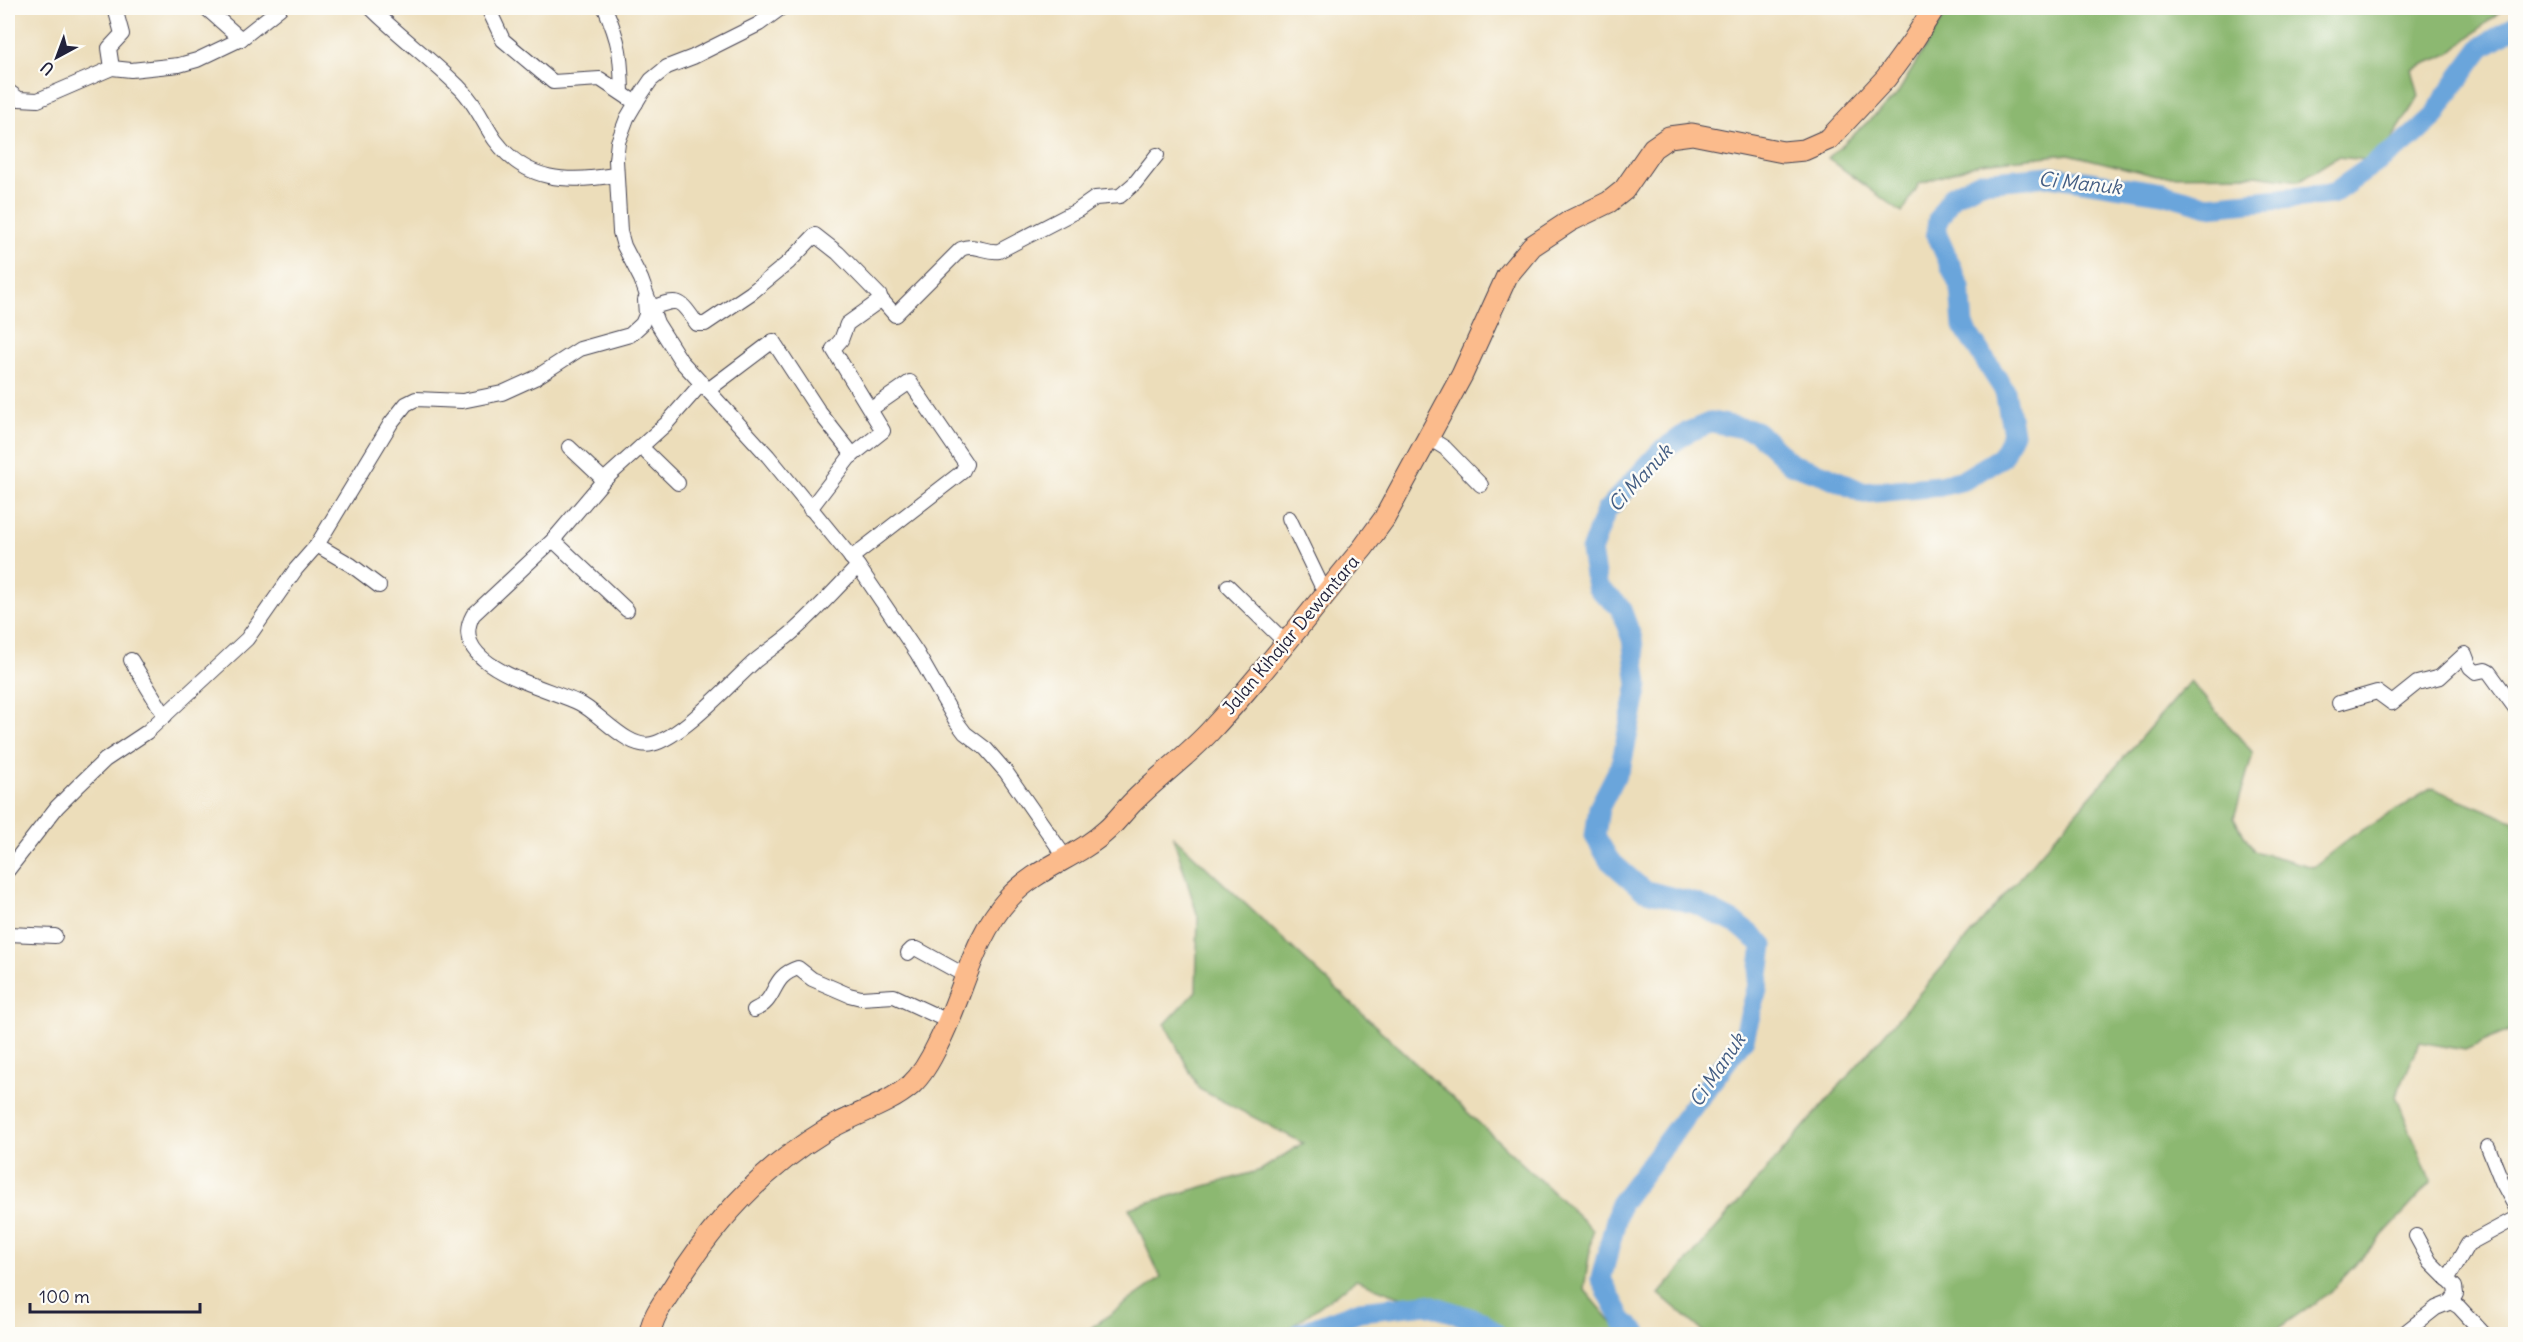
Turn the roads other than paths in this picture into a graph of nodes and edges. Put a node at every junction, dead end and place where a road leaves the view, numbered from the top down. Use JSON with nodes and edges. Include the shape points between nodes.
{"nodes":[{"id":1,"x":115,"y":8,"type":"edge"},
{"id":2,"x":206,"y":8,"type":"edge"},
{"id":3,"x":280,"y":8,"type":"edge"},
{"id":4,"x":371,"y":8,"type":"edge"},
{"id":5,"x":488,"y":8,"type":"edge"},
{"id":6,"x":605,"y":8,"type":"edge"},
{"id":7,"x":781,"y":8,"type":"edge"},
{"id":8,"x":1934,"y":8,"type":"edge"},
{"id":9,"x":241,"y":39,"type":"junction"},
{"id":10,"x":112,"y":68,"type":"junction"},
{"id":11,"x":8,"y":91,"type":"edge"},
{"id":12,"x":622,"y":93,"type":"junction"},
{"id":13,"x":636,"y":103,"type":"junction"},
{"id":14,"x":1156,"y":155,"type":"dead end"},
{"id":15,"x":615,"y":175,"type":"junction"},
{"id":16,"x":641,"y":279,"type":"junction"},
{"id":17,"x":881,"y":299,"type":"junction"},
{"id":18,"x":652,"y":308,"type":"junction"},
{"id":19,"x":705,"y":387,"type":"junction"},
{"id":20,"x":871,"y":409,"type":"junction"},
{"id":21,"x":1429,"y":438,"type":"junction"},
{"id":22,"x":569,"y":447,"type":"dead end"},
{"id":23,"x":641,"y":447,"type":"junction"},
{"id":24,"x":853,"y":455,"type":"junction"},
{"id":25,"x":604,"y":480,"type":"junction"},
{"id":26,"x":678,"y":483,"type":"dead end"},
{"id":27,"x":1481,"y":485,"type":"dead end"},
{"id":28,"x":810,"y":509,"type":"junction"},
{"id":29,"x":1289,"y":518,"type":"dead end"},
{"id":30,"x":553,"y":540,"type":"junction"},
{"id":31,"x":317,"y":545,"type":"junction"},
{"id":32,"x":855,"y":562,"type":"junction"},
{"id":33,"x":379,"y":586,"type":"dead end"},
{"id":34,"x":1228,"y":586,"type":"dead end"},
{"id":35,"x":1325,"y":594,"type":"junction"},
{"id":36,"x":627,"y":610,"type":"dead end"},
{"id":37,"x":1285,"y":642,"type":"junction"},
{"id":38,"x":131,"y":660,"type":"dead end"},
{"id":39,"x":2340,"y":704,"type":"dead end"},
{"id":40,"x":2516,"y":709,"type":"edge"},
{"id":41,"x":165,"y":716,"type":"junction"},
{"id":42,"x":1065,"y":858,"type":"junction"},
{"id":43,"x":8,"y":870,"type":"edge"},
{"id":44,"x":8,"y":934,"type":"edge"},
{"id":45,"x":55,"y":936,"type":"dead end"},
{"id":46,"x":908,"y":953,"type":"dead end"},
{"id":47,"x":966,"y":976,"type":"junction"},
{"id":48,"x":754,"y":1010,"type":"dead end"},
{"id":49,"x":950,"y":1022,"type":"junction"},
{"id":50,"x":2488,"y":1147,"type":"dead end"},
{"id":51,"x":2516,"y":1208,"type":"edge"},
{"id":52,"x":2516,"y":1218,"type":"edge"},
{"id":53,"x":2416,"y":1236,"type":"dead end"},
{"id":54,"x":2447,"y":1280,"type":"junction"},
{"id":55,"x":2451,"y":1302,"type":"junction"},
{"id":56,"x":650,"y":1335,"type":"edge"},
{"id":57,"x":2403,"y":1335,"type":"edge"},
{"id":58,"x":2484,"y":1335,"type":"edge"}],
"edges":[{"from":1,"to":10,"type":"street","via":[[122,34],[109,48]]},
{"from":2,"to":9,"type":"street"},
{"from":3,"to":9,"type":"street"},
{"from":4,"to":15,"type":"street","via":[[459,87],[496,141],[528,168],[567,180]]},
{"from":5,"to":12,"type":"street","via":[[503,40],[553,82],[598,79]]},
{"from":6,"to":12,"type":"street","via":[[621,54]]},
{"from":7,"to":13,"type":"street","via":[[759,24],[667,67],[651,80]]},
{"from":8,"to":21,"type":"main road","name":"Jalan Kihajar Dewantara","via":[[1886,78],[1830,139],[1804,150],[1782,152],[1692,134],[1669,136],[1653,148],[1617,196],[1532,246],[1507,276]]},
{"from":9,"to":10,"type":"street","via":[[179,65]]},
{"from":10,"to":11,"type":"street","via":[[38,100],[20,99]]},
{"from":12,"to":13,"type":"street"},
{"from":13,"to":15,"type":"street","via":[[618,142]]},
{"from":14,"to":17,"type":"street","via":[[1120,196],[1095,198],[999,251],[968,246],[960,249],[895,315]]},
{"from":15,"to":16,"type":"street","via":[[620,232]]},
{"from":16,"to":18,"type":"street"},
{"from":16,"to":31,"type":"street","via":[[646,315],[638,330],[630,335],[580,349],[535,378],[502,393],[462,401],[416,399],[406,404]]},
{"from":17,"to":18,"type":"street","via":[[838,253],[815,235],[752,293],[705,324],[697,324],[679,302],[668,301]]},
{"from":17,"to":20,"type":"street","via":[[847,324],[833,349]]},
{"from":18,"to":19,"type":"street","via":[[675,352]]},
{"from":19,"to":23,"type":"street"},
{"from":19,"to":24,"type":"street","via":[[773,342],[820,414]]},
{"from":19,"to":28,"type":"street"},
{"from":20,"to":24,"type":"street","via":[[883,431]]},
{"from":20,"to":32,"type":"street","via":[[910,382],[966,464],[962,472]]},
{"from":21,"to":27,"type":"street","via":[[1445,448]]},
{"from":21,"to":35,"type":"main road","name":"Jalan Kihajar Dewantara","via":[[1384,519]]},
{"from":22,"to":25,"type":"street"},
{"from":23,"to":25,"type":"street"},
{"from":23,"to":26,"type":"street"},
{"from":24,"to":28,"type":"street"},
{"from":25,"to":30,"type":"street"},
{"from":28,"to":32,"type":"street"},
{"from":29,"to":35,"type":"street"},
{"from":30,"to":32,"type":"street","via":[[472,615],[470,642],[494,667],[596,712],[642,745],[666,739],[770,647],[796,630]]},
{"from":30,"to":36,"type":"street"},
{"from":31,"to":33,"type":"street"},
{"from":31,"to":41,"type":"street","via":[[248,639]]},
{"from":32,"to":42,"type":"street","via":[[917,653],[956,721],[965,733],[987,748]]},
{"from":34,"to":37,"type":"street"},
{"from":35,"to":37,"type":"main road","name":"Jalan Kihajar Dewantara"},
{"from":37,"to":42,"type":"main road","name":"Jalan Kihajar Dewantara","via":[[1210,731],[1100,836]]},
{"from":38,"to":41,"type":"street"},
{"from":39,"to":40,"type":"street","via":[[2377,692],[2392,703],[2416,683],[2440,677],[2465,654],[2475,672],[2489,672]]},
{"from":41,"to":43,"type":"street","via":[[105,760],[78,786]]},
{"from":42,"to":47,"type":"main road","name":"Jalan Kihajar Dewantara","via":[[1035,874],[1008,898],[988,925]]},
{"from":44,"to":45,"type":"street"},
{"from":46,"to":47,"type":"street","via":[[917,949]]},
{"from":47,"to":49,"type":"main road","name":"Jalan Kihajar Dewantara"},
{"from":48,"to":49,"type":"street","via":[[767,1002],[780,978],[798,968],[812,979],[849,995],[894,996]]},
{"from":49,"to":56,"type":"main road","name":"Jalan Kihajar Dewantara","via":[[912,1084],[822,1132],[738,1202],[694,1255],[655,1316]]},
{"from":50,"to":51,"type":"street"},
{"from":52,"to":54,"type":"street","via":[[2468,1244]]},
{"from":53,"to":54,"type":"street","via":[[2430,1262]]},
{"from":54,"to":55,"type":"street","via":[[2456,1290]]},
{"from":55,"to":57,"type":"street","via":[[2436,1308]]},
{"from":55,"to":58,"type":"street"}]}
